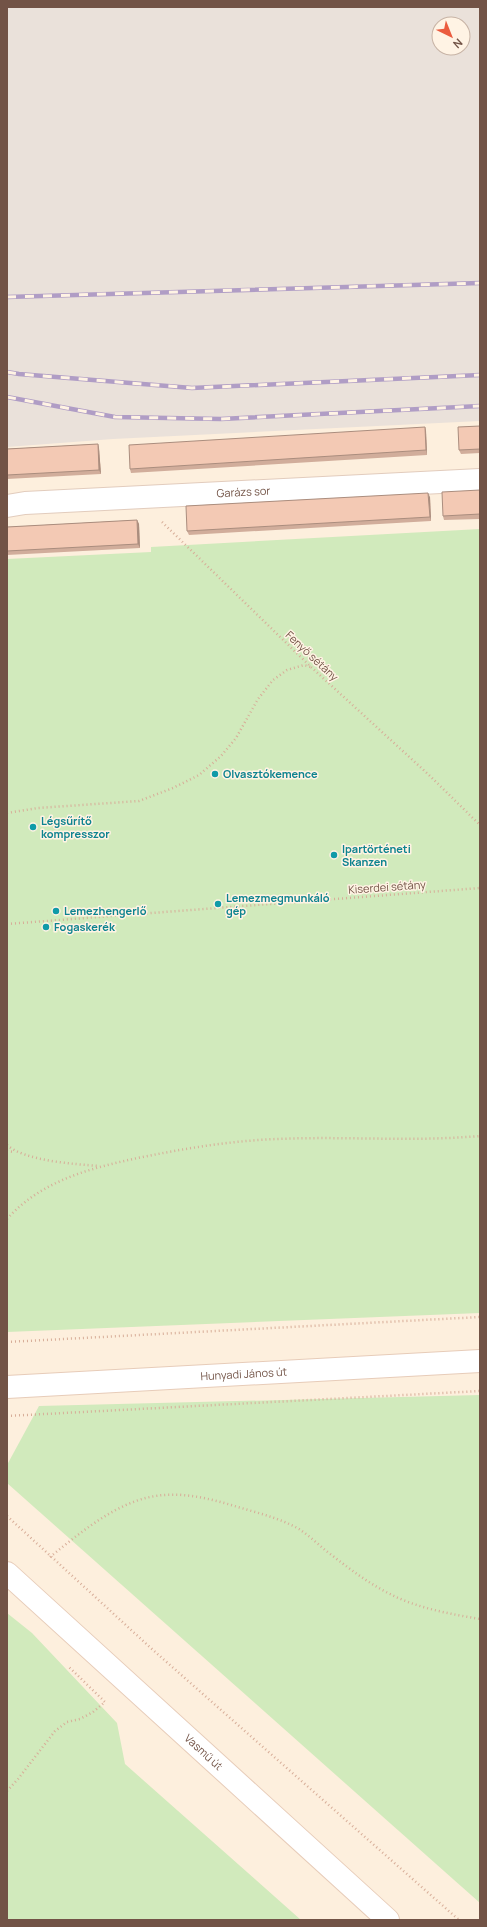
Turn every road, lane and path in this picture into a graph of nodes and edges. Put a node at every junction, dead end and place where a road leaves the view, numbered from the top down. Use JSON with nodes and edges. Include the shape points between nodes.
{"nodes":[{"id":1,"x":480,"y":480,"type":"edge"},
{"id":2,"x":135,"y":496,"type":"junction"},
{"id":3,"x":7,"y":506,"type":"edge"},
{"id":4,"x":311,"y":667,"type":"junction"},
{"id":5,"x":7,"y":813,"type":"edge"},
{"id":6,"x":480,"y":825,"type":"edge"},
{"id":7,"x":480,"y":888,"type":"edge"},
{"id":8,"x":7,"y":924,"type":"edge"},
{"id":9,"x":480,"y":1136,"type":"edge"},
{"id":10,"x":7,"y":1145,"type":"edge"},
{"id":11,"x":7,"y":1151,"type":"edge"},
{"id":12,"x":16,"y":1152,"type":"junction"},
{"id":13,"x":100,"y":1166,"type":"junction"},
{"id":14,"x":7,"y":1219,"type":"edge"},
{"id":15,"x":480,"y":1317,"type":"edge"},
{"id":16,"x":7,"y":1342,"type":"edge"},
{"id":17,"x":480,"y":1360,"type":"edge"},
{"id":18,"x":7,"y":1386,"type":"edge"},
{"id":19,"x":480,"y":1390,"type":"edge"},
{"id":20,"x":7,"y":1416,"type":"edge"},
{"id":21,"x":7,"y":1516,"type":"edge"},
{"id":22,"x":50,"y":1556,"type":"junction"},
{"id":23,"x":11,"y":1578,"type":"edge"},
{"id":24,"x":480,"y":1619,"type":"edge"},
{"id":25,"x":104,"y":1702,"type":"dead end"},
{"id":26,"x":7,"y":1791,"type":"edge"},
{"id":27,"x":388,"y":1920,"type":"edge"},
{"id":28,"x":459,"y":1920,"type":"edge"}],
"edges":[{"from":1,"to":2,"type":"street","name":"Garázs sor"},
{"from":2,"to":3,"type":"street","name":"Garázs sor"},
{"from":2,"to":4,"type":"path","name":"Fenyő sétány"},
{"from":4,"to":5,"type":"path","via":[[304,665],[287,670],[272,680],[236,738],[221,756],[199,775],[173,788],[139,801],[38,808]]},
{"from":4,"to":6,"type":"path","name":"Fenyő sétány"},
{"from":7,"to":8,"type":"path","name":"Kiserdei sétány"},
{"from":9,"to":13,"type":"path","via":[[444,1139],[278,1139],[215,1144]]},
{"from":10,"to":12,"type":"path"},
{"from":11,"to":12,"type":"path"},
{"from":12,"to":13,"type":"path","via":[[68,1164]]},
{"from":13,"to":14,"type":"path","via":[[59,1181],[29,1197]]},
{"from":15,"to":16,"type":"path"},
{"from":17,"to":18,"type":"street","name":"Hunyadi János út"},
{"from":19,"to":20,"type":"path"},
{"from":21,"to":22,"type":"path"},
{"from":22,"to":24,"type":"path","via":[[84,1530],[135,1501],[152,1496],[187,1494],[217,1500],[279,1519],[300,1530],[351,1570],[391,1595],[459,1616]]},
{"from":22,"to":28,"type":"path","via":[[158,1655]]},
{"from":23,"to":27,"type":"street","name":"Vasmű út"},
{"from":25,"to":26,"type":"path","via":[[93,1712],[67,1722],[55,1731]]}]}
